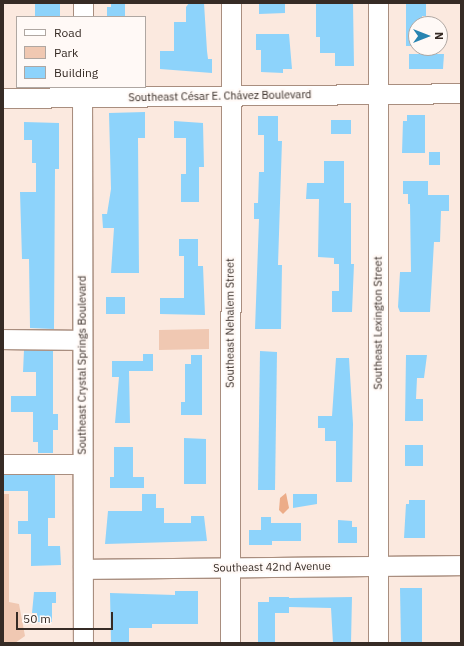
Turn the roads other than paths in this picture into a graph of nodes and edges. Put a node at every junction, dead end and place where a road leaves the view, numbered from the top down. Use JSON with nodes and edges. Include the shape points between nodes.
{"nodes":[{"id":1,"x":83,"y":3,"type":"edge"},
{"id":2,"x":231,"y":3,"type":"edge"},
{"id":3,"x":378,"y":3,"type":"edge"},
{"id":4,"x":83,"y":16,"type":"edge"},
{"id":5,"x":82,"y":92,"type":"edge"},
{"id":6,"x":461,"y":93,"type":"edge"},
{"id":7,"x":378,"y":94,"type":"junction"},
{"id":8,"x":230,"y":95,"type":"junction"},
{"id":9,"x":3,"y":98,"type":"edge"},
{"id":10,"x":3,"y":339,"type":"edge"},
{"id":11,"x":82,"y":340,"type":"junction"},
{"id":12,"x":3,"y":464,"type":"edge"},
{"id":13,"x":82,"y":464,"type":"junction"},
{"id":14,"x":461,"y":565,"type":"edge"},
{"id":15,"x":378,"y":566,"type":"junction"},
{"id":16,"x":230,"y":567,"type":"junction"},
{"id":17,"x":83,"y":569,"type":"junction"},
{"id":18,"x":83,"y":643,"type":"edge"},
{"id":19,"x":230,"y":643,"type":"edge"},
{"id":20,"x":378,"y":643,"type":"edge"}],
"edges":[{"from":1,"to":4,"type":"street"},
{"from":2,"to":8,"type":"street","name":"Southeast Nehalem Street"},
{"from":3,"to":7,"type":"street","name":"Southeast Lexington Street"},
{"from":5,"to":8,"type":"street","name":"Southeast César E. Chávez Boulevard"},
{"from":5,"to":9,"type":"street","name":"Southeast César E. Chávez Boulevard"},
{"from":5,"to":11,"type":"street","name":"Southeast Crystal Springs Boulevard"},
{"from":6,"to":7,"type":"street","name":"Southeast César E. Chávez Boulevard"},
{"from":7,"to":8,"type":"street","name":"Southeast César E. Chávez Boulevard"},
{"from":7,"to":15,"type":"street","name":"Southeast Lexington Street"},
{"from":8,"to":16,"type":"street","name":"Southeast Nehalem Street"},
{"from":10,"to":11,"type":"street"},
{"from":11,"to":13,"type":"street","name":"Southeast Crystal Springs Boulevard"},
{"from":12,"to":13,"type":"street"},
{"from":13,"to":17,"type":"street","name":"Southeast Crystal Springs Boulevard"},
{"from":14,"to":15,"type":"street","name":"Southeast 42nd Avenue"},
{"from":15,"to":16,"type":"street","name":"Southeast 42nd Avenue"},
{"from":15,"to":20,"type":"street","name":"Southeast Lexington Street"},
{"from":16,"to":17,"type":"street","name":"Southeast 42nd Avenue"},
{"from":16,"to":19,"type":"street","name":"Southeast Nehalem Street"},
{"from":17,"to":18,"type":"street","name":"Southeast Crystal Springs Boulevard"}]}
